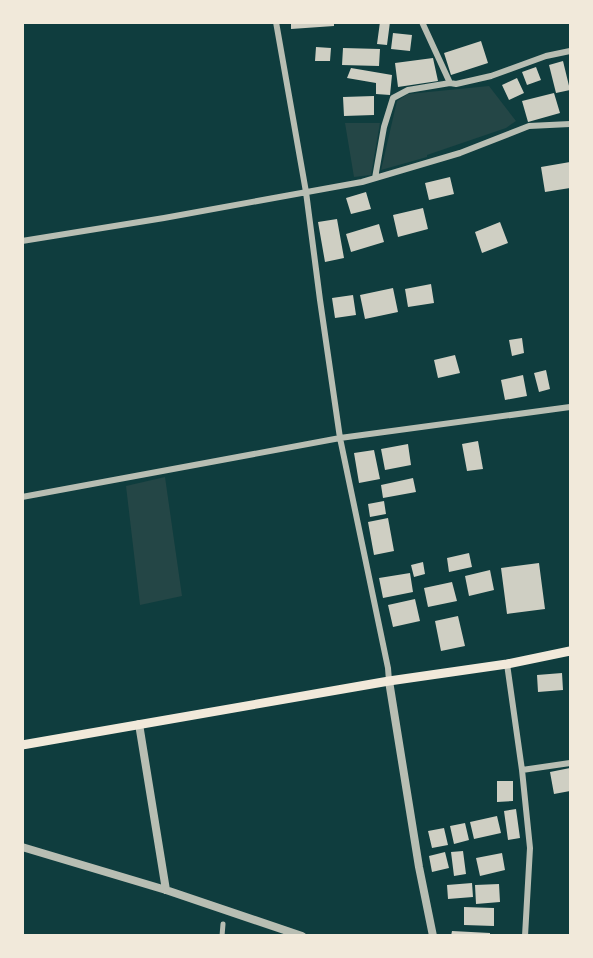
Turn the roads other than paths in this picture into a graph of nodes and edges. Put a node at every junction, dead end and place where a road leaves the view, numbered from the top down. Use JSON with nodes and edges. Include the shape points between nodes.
{"nodes":[{"id":1,"x":276,"y":22,"type":"edge"},
{"id":2,"x":422,"y":22,"type":"edge"},
{"id":3,"x":570,"y":51,"type":"edge"},
{"id":4,"x":450,"y":83,"type":"junction"},
{"id":5,"x":570,"y":124,"type":"edge"},
{"id":6,"x":375,"y":178,"type":"junction"},
{"id":7,"x":306,"y":192,"type":"junction"},
{"id":8,"x":22,"y":241,"type":"edge"},
{"id":9,"x":570,"y":407,"type":"edge"},
{"id":10,"x":340,"y":438,"type":"junction"},
{"id":11,"x":22,"y":497,"type":"edge"},
{"id":12,"x":570,"y":651,"type":"edge"},
{"id":13,"x":507,"y":664,"type":"junction"},
{"id":14,"x":389,"y":681,"type":"junction"},
{"id":15,"x":139,"y":724,"type":"junction"},
{"id":16,"x":22,"y":745,"type":"edge"},
{"id":17,"x":570,"y":763,"type":"edge"},
{"id":18,"x":522,"y":770,"type":"junction"},
{"id":19,"x":22,"y":847,"type":"edge"},
{"id":20,"x":166,"y":890,"type":"junction"},
{"id":21,"x":223,"y":924,"type":"dead end"},
{"id":22,"x":222,"y":936,"type":"edge"},
{"id":23,"x":302,"y":936,"type":"edge"},
{"id":24,"x":433,"y":936,"type":"edge"},
{"id":25,"x":525,"y":936,"type":"edge"}],
"edges":[{"from":1,"to":7,"type":"street"},
{"from":2,"to":4,"type":"street"},
{"from":3,"to":4,"type":"street","via":[[491,76]]},
{"from":4,"to":6,"type":"street","via":[[408,90],[393,98]]},
{"from":5,"to":6,"type":"street","via":[[529,126],[460,153]]},
{"from":6,"to":7,"type":"street"},
{"from":7,"to":8,"type":"street"},
{"from":7,"to":10,"type":"street"},
{"from":9,"to":10,"type":"street"},
{"from":10,"to":11,"type":"street"},
{"from":10,"to":14,"type":"street"},
{"from":12,"to":13,"type":"main road"},
{"from":13,"to":14,"type":"main road"},
{"from":13,"to":18,"type":"street"},
{"from":14,"to":15,"type":"main road"},
{"from":14,"to":24,"type":"street"},
{"from":15,"to":16,"type":"main road"},
{"from":15,"to":20,"type":"street"},
{"from":17,"to":18,"type":"street"},
{"from":18,"to":25,"type":"street","via":[[530,848]]},
{"from":19,"to":20,"type":"street"},
{"from":20,"to":23,"type":"street"},
{"from":21,"to":22,"type":"street"}]}
